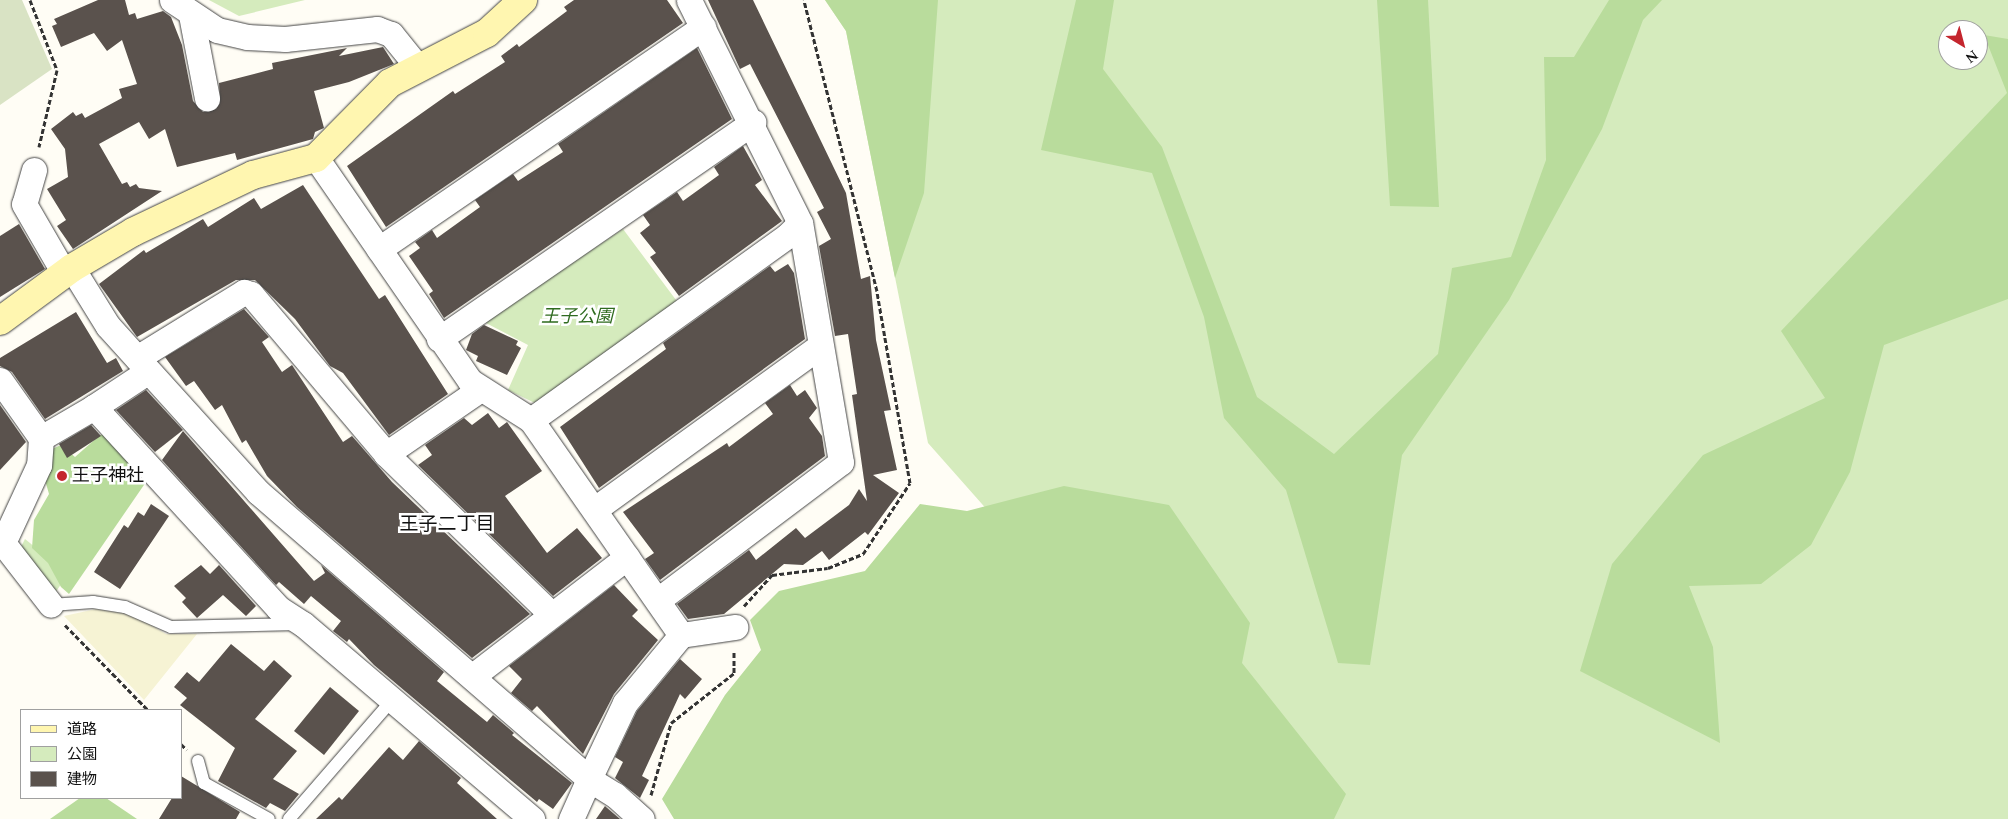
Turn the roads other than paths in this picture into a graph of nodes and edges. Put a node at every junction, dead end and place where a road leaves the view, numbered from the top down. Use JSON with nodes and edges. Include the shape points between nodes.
{"nodes":[{"id":1,"x":523,"y":0,"type":"edge"},
{"id":2,"x":689,"y":0,"type":"edge"},
{"id":3,"x":181,"y":7,"type":"edge"},
{"id":4,"x":703,"y":27,"type":"junction"},
{"id":5,"x":418,"y":66,"type":"junction"},
{"id":6,"x":207,"y":98,"type":"dead end"},
{"id":7,"x":753,"y":122,"type":"junction"},
{"id":8,"x":316,"y":158,"type":"junction"},
{"id":9,"x":34,"y":170,"type":"road end"},
{"id":10,"x":800,"y":223,"type":"junction"},
{"id":11,"x":379,"y":249,"type":"junction"},
{"id":12,"x":68,"y":270,"type":"junction"},
{"id":13,"x":0,"y":321,"type":"edge"},
{"id":14,"x":439,"y":338,"type":"junction"},
{"id":15,"x":820,"y":346,"type":"junction"},
{"id":16,"x":142,"y":365,"type":"junction"},
{"id":17,"x":0,"y":380,"type":"edge"},
{"id":18,"x":479,"y":390,"type":"junction"},
{"id":19,"x":94,"y":406,"type":"junction"},
{"id":20,"x":531,"y":420,"type":"junction"},
{"id":21,"x":42,"y":438,"type":"junction"},
{"id":22,"x":386,"y":454,"type":"junction"},
{"id":23,"x":595,"y":509,"type":"junction"},
{"id":24,"x":627,"y":557,"type":"junction"},
{"id":25,"x":658,"y":600,"type":"junction"},
{"id":26,"x":51,"y":605,"type":"joint"},
{"id":27,"x":551,"y":614,"type":"junction"},
{"id":28,"x":303,"y":624,"type":"junction"},
{"id":29,"x":735,"y":627,"type":"dead end"},
{"id":30,"x":681,"y":635,"type":"junction"},
{"id":31,"x":474,"y":676,"type":"junction"},
{"id":32,"x":392,"y":700,"type":"junction"},
{"id":33,"x":198,"y":761,"type":"dead end"},
{"id":34,"x":589,"y":779,"type":"junction"},
{"id":35,"x":269,"y":819,"type":"edge"},
{"id":36,"x":289,"y":819,"type":"edge"},
{"id":37,"x":532,"y":819,"type":"edge"},
{"id":38,"x":570,"y":819,"type":"edge"},
{"id":39,"x":642,"y":819,"type":"edge"}],
"edges":[{"from":1,"to":5,"type":"street","via":[[488,33]]},
{"from":2,"to":4,"type":"street"},
{"from":3,"to":5,"type":"street","via":[[217,30],[247,37],[285,39],[377,29],[391,34]]},
{"from":3,"to":6,"type":"street","via":[[193,77]]},
{"from":4,"to":7,"type":"street"},
{"from":4,"to":11,"type":"street"},
{"from":5,"to":8,"type":"street","via":[[390,83]]},
{"from":7,"to":10,"type":"street"},
{"from":7,"to":14,"type":"street"},
{"from":8,"to":11,"type":"street"},
{"from":8,"to":12,"type":"street","via":[[254,175],[201,198]]},
{"from":9,"to":12,"type":"street","via":[[24,204]]},
{"from":10,"to":15,"type":"street"},
{"from":10,"to":20,"type":"street","via":[[787,236]]},
{"from":11,"to":14,"type":"street"},
{"from":12,"to":13,"type":"street"},
{"from":12,"to":16,"type":"street","via":[[108,326]]},
{"from":14,"to":18,"type":"street"},
{"from":15,"to":23,"type":"street"},
{"from":15,"to":25,"type":"street","via":[[841,462]]},
{"from":16,"to":19,"type":"street"},
{"from":16,"to":22,"type":"street","via":[[244,292],[252,294]]},
{"from":16,"to":31,"type":"street","via":[[258,492]]},
{"from":17,"to":21,"type":"street"},
{"from":18,"to":20,"type":"street"},
{"from":18,"to":22,"type":"street"},
{"from":19,"to":21,"type":"street"},
{"from":19,"to":28,"type":"street","via":[[278,608]]},
{"from":20,"to":23,"type":"street"},
{"from":21,"to":26,"type":"street","via":[[39,465],[3,542]]},
{"from":22,"to":27,"type":"street"},
{"from":23,"to":24,"type":"street"},
{"from":24,"to":25,"type":"street"},
{"from":24,"to":27,"type":"street"},
{"from":25,"to":30,"type":"street"},
{"from":26,"to":28,"type":"lane","via":[[93,602],[126,607],[171,627]]},
{"from":27,"to":31,"type":"street"},
{"from":28,"to":32,"type":"street"},
{"from":29,"to":30,"type":"street"},
{"from":30,"to":34,"type":"street","via":[[624,703]]},
{"from":31,"to":34,"type":"street"},
{"from":32,"to":36,"type":"lane"},
{"from":32,"to":37,"type":"street"},
{"from":33,"to":35,"type":"lane","via":[[204,783]]},
{"from":34,"to":38,"type":"street"},
{"from":34,"to":39,"type":"street","via":[[615,795]]}]}
